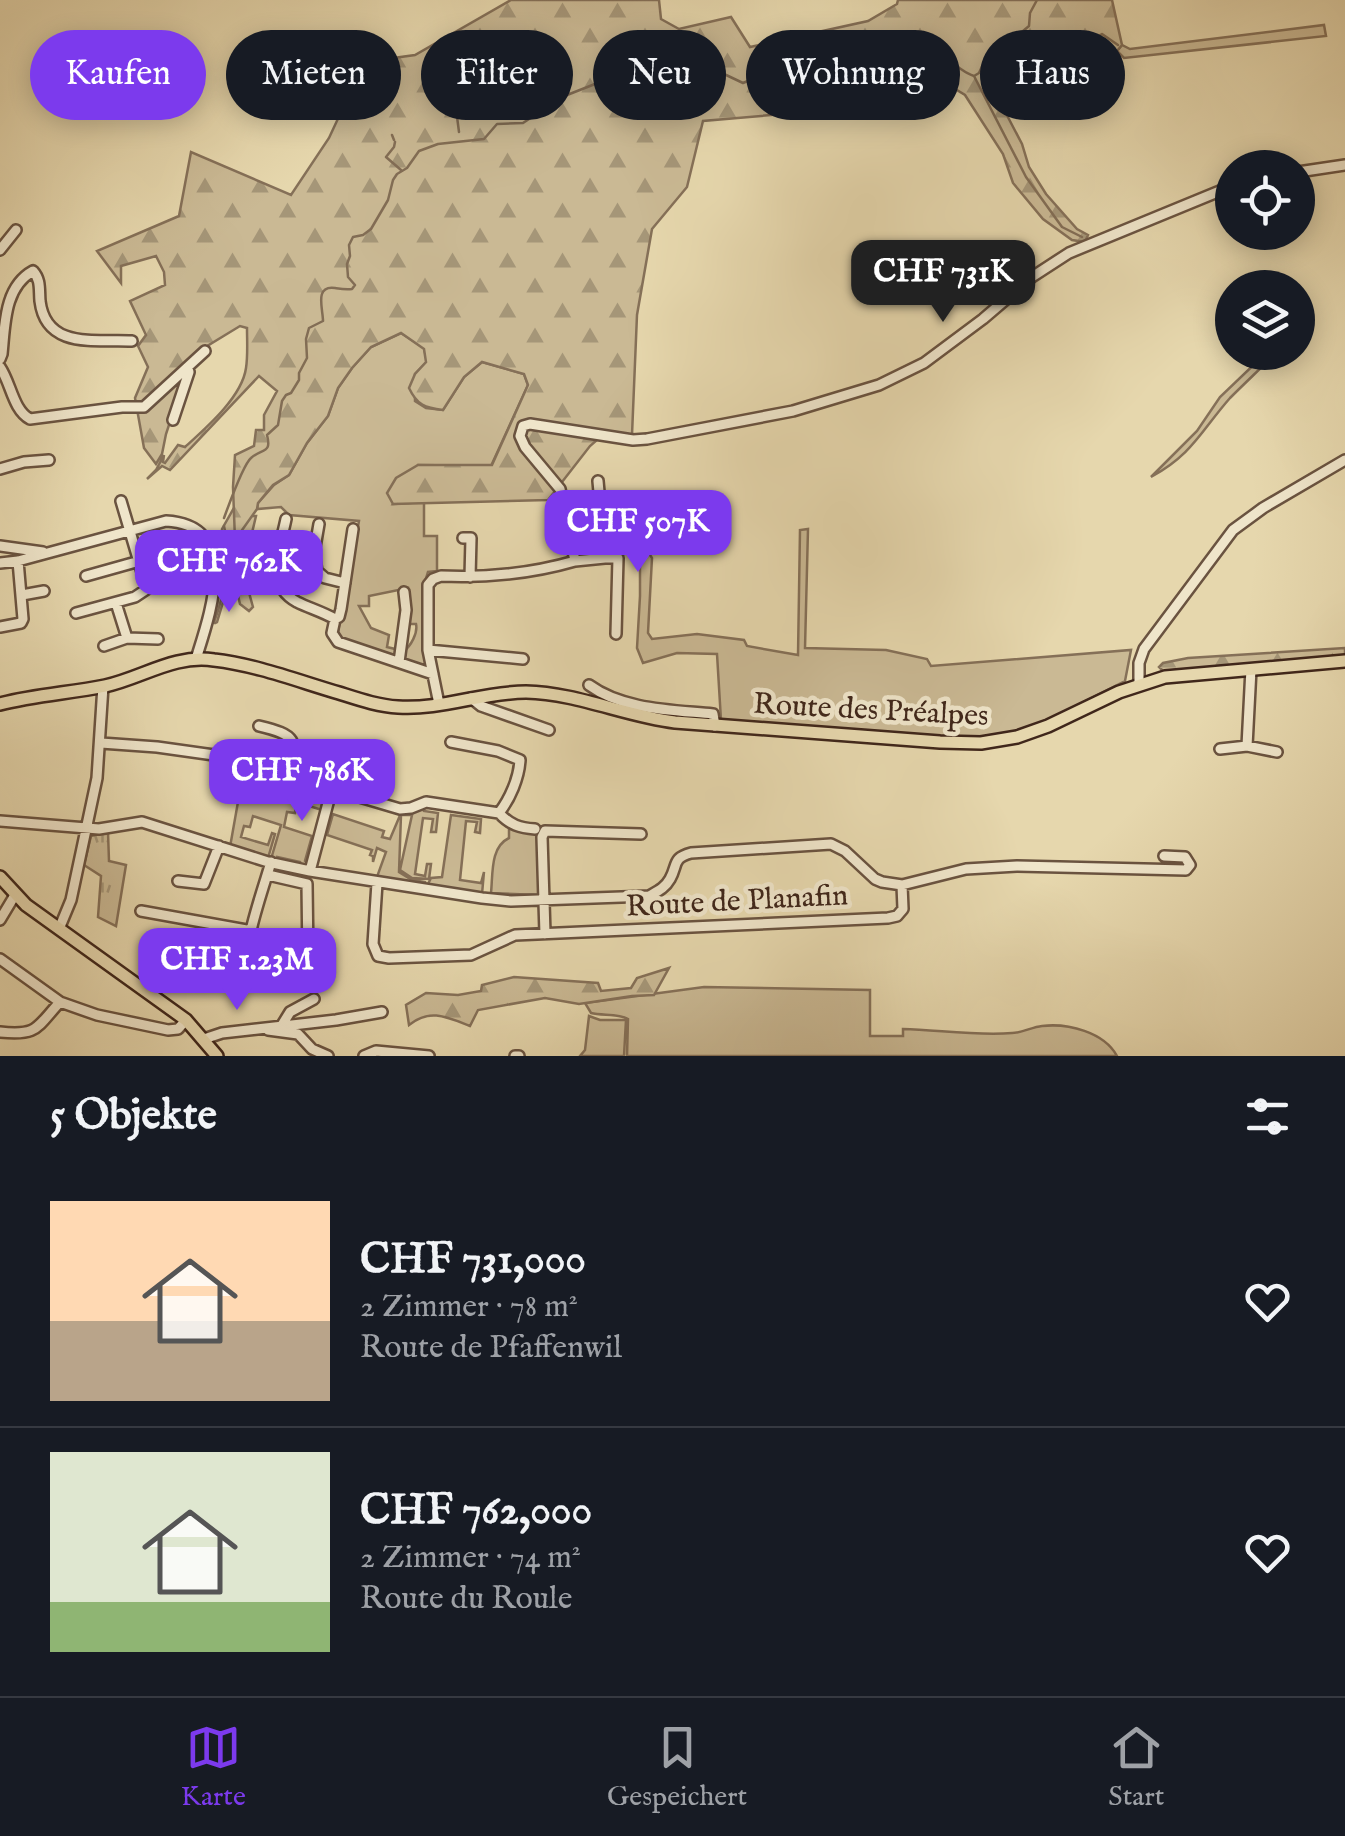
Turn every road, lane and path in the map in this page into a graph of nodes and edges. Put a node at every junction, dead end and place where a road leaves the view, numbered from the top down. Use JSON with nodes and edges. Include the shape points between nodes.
{"nodes":[{"id":1,"x":1345,"y":165,"type":"edge"},
{"id":2,"x":1315,"y":169,"type":"edge"},
{"id":3,"x":1215,"y":193,"type":"edge"},
{"id":4,"x":16,"y":230,"type":"dead end"},
{"id":5,"x":0,"y":250,"type":"edge"},
{"id":6,"x":132,"y":341,"type":"dead end"},
{"id":7,"x":205,"y":351,"type":"dead end"},
{"id":8,"x":0,"y":359,"type":"edge"},
{"id":9,"x":0,"y":367,"type":"edge"},
{"id":10,"x":188,"y":369,"type":"junction"},
{"id":11,"x":173,"y":420,"type":"dead end"},
{"id":12,"x":49,"y":460,"type":"dead end"},
{"id":13,"x":1345,"y":460,"type":"edge"},
{"id":14,"x":0,"y":469,"type":"edge"},
{"id":15,"x":598,"y":482,"type":"dead end"},
{"id":16,"x":121,"y":501,"type":"dead end"},
{"id":17,"x":286,"y":520,"type":"dead end"},
{"id":18,"x":319,"y":524,"type":"dead end"},
{"id":19,"x":353,"y":529,"type":"dead end"},
{"id":20,"x":130,"y":530,"type":"junction"},
{"id":21,"x":471,"y":538,"type":"dead end"},
{"id":22,"x":0,"y":546,"type":"edge"},
{"id":23,"x":46,"y":552,"type":"junction"},
{"id":24,"x":160,"y":555,"type":"dead end"},
{"id":25,"x":605,"y":558,"type":"junction"},
{"id":26,"x":18,"y":561,"type":"junction"},
{"id":27,"x":139,"y":561,"type":"junction"},
{"id":28,"x":575,"y":562,"type":"junction"},
{"id":29,"x":0,"y":564,"type":"edge"},
{"id":30,"x":86,"y":576,"type":"dead end"},
{"id":31,"x":470,"y":577,"type":"junction"},
{"id":32,"x":345,"y":583,"type":"junction"},
{"id":33,"x":44,"y":591,"type":"dead end"},
{"id":34,"x":404,"y":592,"type":"dead end"},
{"id":35,"x":22,"y":595,"type":"junction"},
{"id":36,"x":116,"y":602,"type":"junction"},
{"id":37,"x":76,"y":613,"type":"dead end"},
{"id":38,"x":335,"y":619,"type":"junction"},
{"id":39,"x":0,"y":627,"type":"edge"},
{"id":40,"x":616,"y":634,"type":"dead end"},
{"id":41,"x":127,"y":638,"type":"junction"},
{"id":42,"x":158,"y":639,"type":"dead end"},
{"id":43,"x":104,"y":646,"type":"dead end"},
{"id":44,"x":428,"y":650,"type":"junction"},
{"id":45,"x":196,"y":658,"type":"junction"},
{"id":46,"x":523,"y":658,"type":"dead end"},
{"id":47,"x":399,"y":662,"type":"junction"},
{"id":48,"x":1345,"y":662,"type":"edge"},
{"id":49,"x":1251,"y":669,"type":"junction"},
{"id":50,"x":433,"y":674,"type":"junction"},
{"id":51,"x":1138,"y":684,"type":"junction"},
{"id":52,"x":589,"y":685,"type":"dead end"},
{"id":53,"x":104,"y":686,"type":"junction"},
{"id":54,"x":472,"y":698,"type":"junction"},
{"id":55,"x":0,"y":704,"type":"edge"},
{"id":56,"x":440,"y":704,"type":"junction"},
{"id":57,"x":259,"y":726,"type":"dead end"},
{"id":58,"x":715,"y":726,"type":"junction"},
{"id":59,"x":549,"y":730,"type":"dead end"},
{"id":60,"x":451,"y":742,"type":"dead end"},
{"id":61,"x":101,"y":743,"type":"junction"},
{"id":62,"x":1247,"y":746,"type":"junction"},
{"id":63,"x":1220,"y":748,"type":"dead end"},
{"id":64,"x":1277,"y":752,"type":"dead end"},
{"id":65,"x":288,"y":775,"type":"junction"},
{"id":66,"x":332,"y":788,"type":"junction"},
{"id":67,"x":499,"y":813,"type":"junction"},
{"id":68,"x":1,"y":821,"type":"edge"},
{"id":69,"x":87,"y":828,"type":"junction"},
{"id":70,"x":536,"y":829,"type":"dead end"},
{"id":71,"x":640,"y":834,"type":"dead end"},
{"id":72,"x":218,"y":846,"type":"junction"},
{"id":73,"x":1164,"y":856,"type":"dead end"},
{"id":74,"x":271,"y":862,"type":"junction"},
{"id":75,"x":310,"y":872,"type":"junction"},
{"id":76,"x":268,"y":875,"type":"junction"},
{"id":77,"x":0,"y":878,"type":"edge"},
{"id":78,"x":178,"y":881,"type":"dead end"},
{"id":79,"x":377,"y":883,"type":"junction"},
{"id":80,"x":902,"y":885,"type":"junction"},
{"id":81,"x":15,"y":895,"type":"junction"},
{"id":82,"x":546,"y":900,"type":"junction"},
{"id":83,"x":140,"y":911,"type":"dead end"},
{"id":84,"x":0,"y":920,"type":"edge"},
{"id":85,"x":59,"y":929,"type":"junction"},
{"id":86,"x":252,"y":931,"type":"junction"},
{"id":87,"x":546,"y":934,"type":"junction"},
{"id":88,"x":0,"y":960,"type":"edge"},
{"id":89,"x":314,"y":1000,"type":"dead end"},
{"id":90,"x":60,"y":1002,"type":"junction"},
{"id":91,"x":382,"y":1012,"type":"dead end"},
{"id":92,"x":186,"y":1020,"type":"junction"},
{"id":93,"x":282,"y":1025,"type":"junction"},
{"id":94,"x":266,"y":1029,"type":"junction"},
{"id":95,"x":0,"y":1032,"type":"edge"},
{"id":96,"x":18,"y":1034,"type":"junction"},
{"id":97,"x":204,"y":1039,"type":"junction"},
{"id":98,"x":0,"y":1043,"type":"edge"},
{"id":99,"x":218,"y":1056,"type":"edge"},
{"id":100,"x":328,"y":1056,"type":"edge"},
{"id":101,"x":364,"y":1056,"type":"edge"},
{"id":102,"x":429,"y":1056,"type":"edge"}],
"edges":[{"from":1,"to":2,"type":"street"},
{"from":3,"to":28,"type":"street","via":[[1069,253],[924,362],[863,390],[648,440],[527,424],[520,436],[560,489]]},
{"from":4,"to":5,"type":"street"},
{"from":6,"to":8,"type":"street","via":[[57,334],[43,314],[33,271],[10,299]]},
{"from":7,"to":10,"type":"street"},
{"from":9,"to":10,"type":"street","via":[[20,413],[30,419],[138,408]]},
{"from":10,"to":11,"type":"street"},
{"from":12,"to":14,"type":"street"},
{"from":13,"to":51,"type":"street","via":[[1226,538],[1144,648]]},
{"from":15,"to":25,"type":"street"},
{"from":16,"to":20,"type":"street"},
{"from":17,"to":38,"type":"street","via":[[276,567],[281,588]]},
{"from":18,"to":32,"type":"street","via":[[317,571]]},
{"from":19,"to":32,"type":"street"},
{"from":20,"to":23,"type":"street"},
{"from":20,"to":27,"type":"street"},
{"from":20,"to":45,"type":"street","via":[[178,522],[194,528],[209,546],[215,583]]},
{"from":21,"to":31,"type":"street"},
{"from":22,"to":23,"type":"street"},
{"from":23,"to":26,"type":"street"},
{"from":24,"to":27,"type":"street"},
{"from":25,"to":28,"type":"street"},
{"from":25,"to":40,"type":"street","via":[[618,558]]},
{"from":26,"to":29,"type":"street"},
{"from":26,"to":35,"type":"street"},
{"from":27,"to":30,"type":"street"},
{"from":27,"to":36,"type":"street","via":[[147,589]]},
{"from":28,"to":31,"type":"street"},
{"from":31,"to":44,"type":"street","via":[[441,576],[428,585]]},
{"from":32,"to":38,"type":"street"},
{"from":33,"to":35,"type":"street"},
{"from":34,"to":47,"type":"street"},
{"from":35,"to":39,"type":"street","via":[[21,623]]},
{"from":36,"to":37,"type":"street"},
{"from":36,"to":41,"type":"street"},
{"from":38,"to":47,"type":"street","via":[[338,642]]},
{"from":41,"to":42,"type":"street"},
{"from":41,"to":43,"type":"street"},
{"from":44,"to":46,"type":"street"},
{"from":44,"to":50,"type":"street"},
{"from":45,"to":53,"type":"main road","name":"Route des Préalpes"},
{"from":45,"to":56,"type":"main road","name":"Route des Préalpes","via":[[398,707]]},
{"from":47,"to":50,"type":"street"},
{"from":48,"to":49,"type":"main road","name":"Route des Préalpes"},
{"from":49,"to":51,"type":"main road","name":"Route des Préalpes"},
{"from":49,"to":62,"type":"street"},
{"from":50,"to":56,"type":"street"},
{"from":51,"to":58,"type":"main road","name":"Route des Préalpes","via":[[1032,733],[981,743]]},
{"from":52,"to":58,"type":"street","name":"Route des Préalpes","via":[[618,700],[713,714]]},
{"from":53,"to":55,"type":"main road","name":"Route des Préalpes"},
{"from":53,"to":61,"type":"street"},
{"from":54,"to":56,"type":"main road","name":"Route des Préalpes"},
{"from":54,"to":58,"type":"main road","name":"Route des Préalpes","via":[[554,694],[654,720]]},
{"from":54,"to":59,"type":"street"},
{"from":57,"to":65,"type":"street","via":[[292,742]]},
{"from":60,"to":67,"type":"street","via":[[520,760]]},
{"from":61,"to":65,"type":"street","via":[[220,756]]},
{"from":61,"to":69,"type":"street"},
{"from":62,"to":63,"type":"street"},
{"from":62,"to":64,"type":"street"},
{"from":65,"to":66,"type":"street"},
{"from":66,"to":67,"type":"street","via":[[400,809],[426,802]]},
{"from":66,"to":75,"type":"street"},
{"from":67,"to":70,"type":"street","via":[[520,828]]},
{"from":68,"to":69,"type":"street"},
{"from":69,"to":72,"type":"street","via":[[142,822]]},
{"from":69,"to":85,"type":"street"},
{"from":71,"to":82,"type":"street","via":[[546,831]]},
{"from":72,"to":74,"type":"street"},
{"from":72,"to":78,"type":"street","via":[[204,884]]},
{"from":73,"to":80,"type":"street","via":[[1185,857],[1190,865],[966,869]]},
{"from":74,"to":75,"type":"street"},
{"from":74,"to":76,"type":"street"},
{"from":75,"to":79,"type":"street"},
{"from":76,"to":86,"type":"street"},
{"from":76,"to":86,"type":"street","via":[[307,884],[308,960],[287,972],[246,969]]},
{"from":77,"to":81,"type":"main road"},
{"from":79,"to":82,"type":"street"},
{"from":79,"to":87,"type":"street","name":"Route de Planafin","via":[[378,956],[472,955],[506,938]]},
{"from":80,"to":82,"type":"street","via":[[874,878],[831,844],[691,852],[650,896]]},
{"from":80,"to":87,"type":"street","name":"Route de Planafin","via":[[903,909],[888,918]]},
{"from":81,"to":84,"type":"street"},
{"from":81,"to":85,"type":"main road"},
{"from":82,"to":87,"type":"street"},
{"from":83,"to":86,"type":"street"},
{"from":85,"to":92,"type":"main road"},
{"from":88,"to":90,"type":"street"},
{"from":89,"to":93,"type":"street","via":[[290,1012]]},
{"from":90,"to":92,"type":"street","via":[[168,1030]]},
{"from":90,"to":96,"type":"street","via":[[32,1032]]},
{"from":91,"to":93,"type":"street"},
{"from":92,"to":97,"type":"main road"},
{"from":93,"to":94,"type":"street"},
{"from":94,"to":97,"type":"street"},
{"from":94,"to":100,"type":"street","via":[[298,1034]]},
{"from":95,"to":96,"type":"street"},
{"from":96,"to":98,"type":"street"},
{"from":97,"to":99,"type":"main road"},
{"from":101,"to":102,"type":"street"}]}
